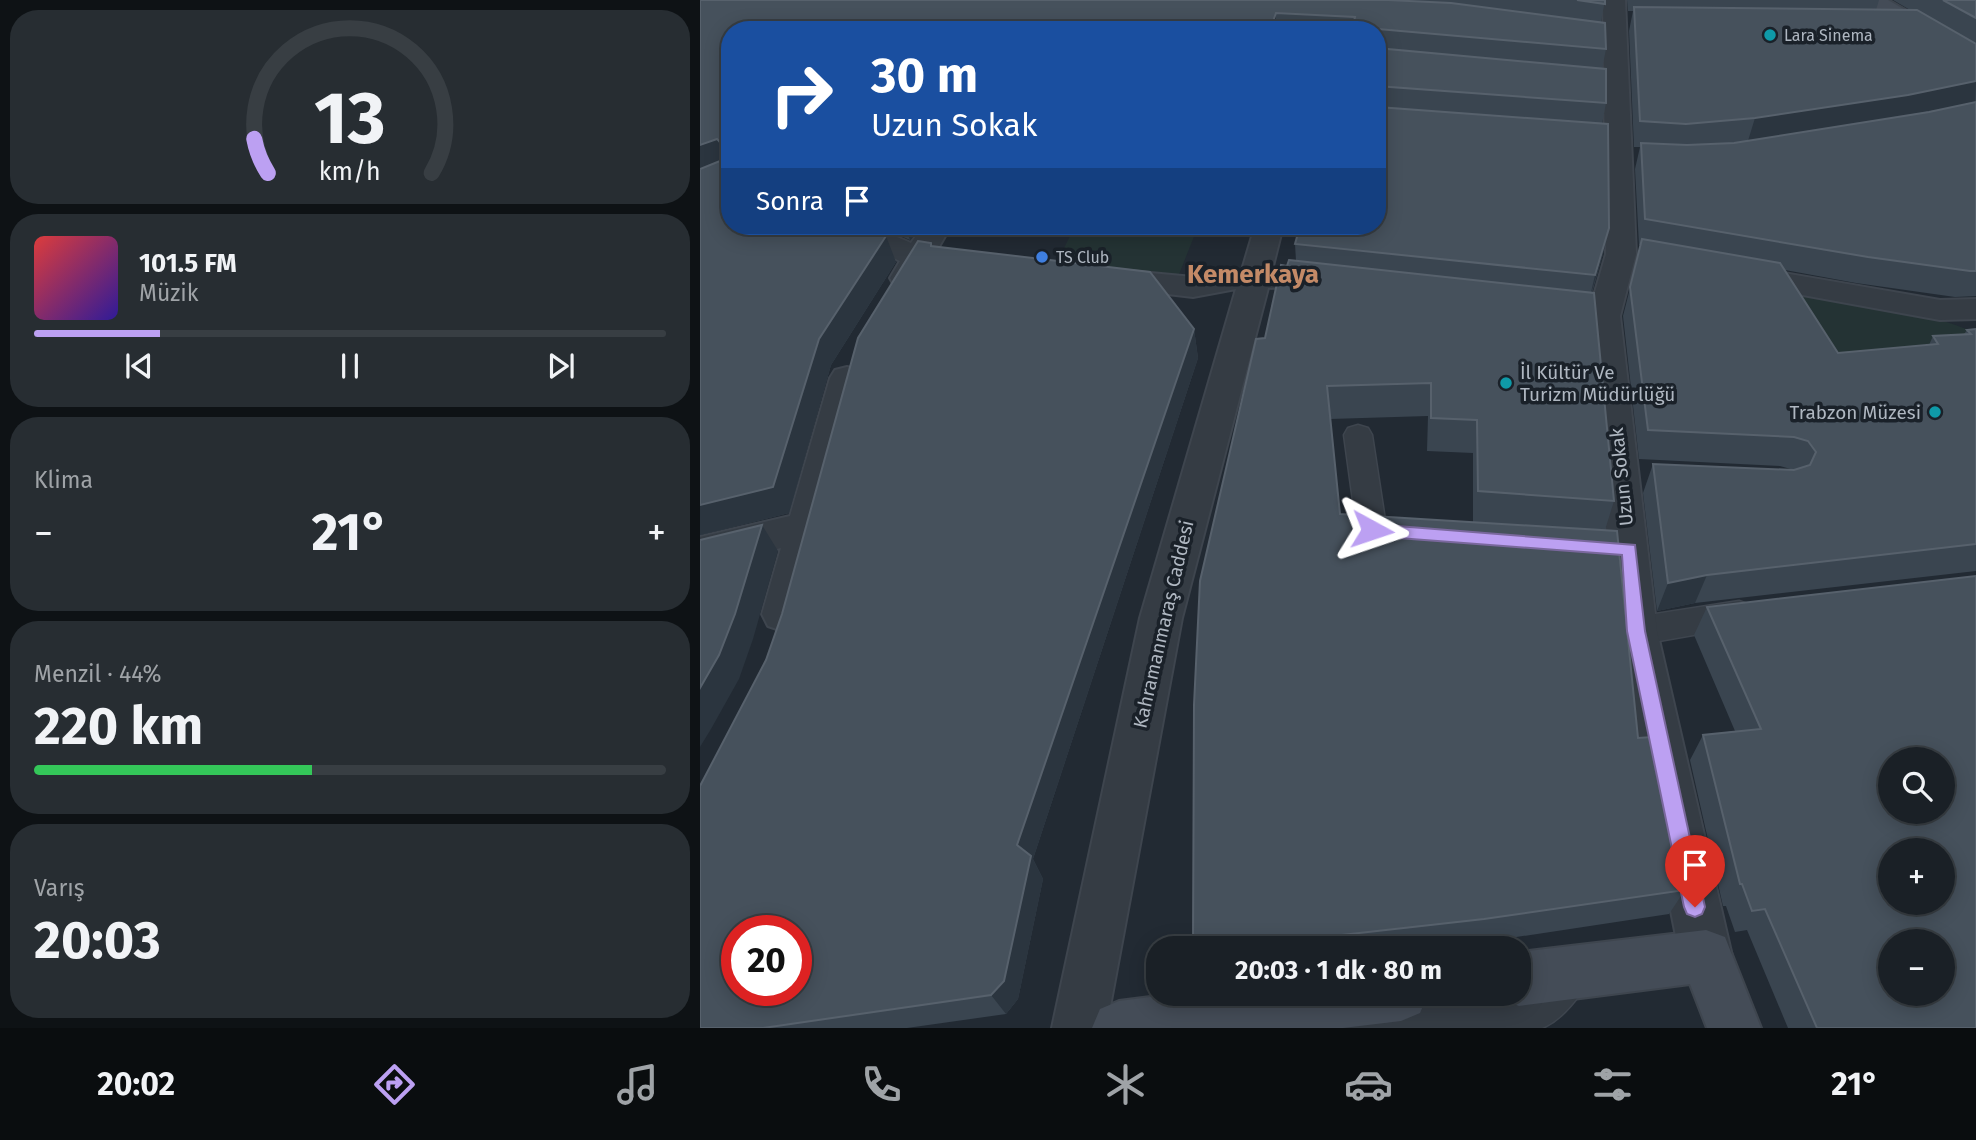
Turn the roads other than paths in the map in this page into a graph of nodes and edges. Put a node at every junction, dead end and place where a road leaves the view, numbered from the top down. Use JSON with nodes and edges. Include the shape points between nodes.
{"nodes":[{"id":1,"x":1872,"y":0,"type":"edge"},
{"id":2,"x":1907,"y":0,"type":"edge"},
{"id":3,"x":1614,"y":20,"type":"edge"},
{"id":4,"x":1642,"y":21,"type":"edge"},
{"id":5,"x":1864,"y":23,"type":"edge"},
{"id":6,"x":1913,"y":24,"type":"junction"},
{"id":7,"x":1587,"y":35,"type":"edge"},
{"id":8,"x":1976,"y":40,"type":"edge"},
{"id":9,"x":1976,"y":61,"type":"edge"},
{"id":10,"x":892,"y":235,"type":"edge"},
{"id":11,"x":1266,"y":235,"type":"edge"},
{"id":12,"x":927,"y":242,"type":"edge"},
{"id":13,"x":994,"y":265,"type":"edge"},
{"id":14,"x":1717,"y":271,"type":"edge"},
{"id":15,"x":1084,"y":275,"type":"edge"},
{"id":16,"x":1254,"y":277,"type":"junction"},
{"id":17,"x":1308,"y":283,"type":"edge"},
{"id":18,"x":1976,"y":309,"type":"edge"},
{"id":19,"x":1940,"y":310,"type":"junction"},
{"id":20,"x":884,"y":312,"type":"edge"},
{"id":21,"x":1976,"y":326,"type":"edge"},
{"id":22,"x":864,"y":344,"type":"edge"},
{"id":23,"x":1358,"y":435,"type":"dead end"},
{"id":24,"x":1621,"y":475,"type":"junction"},
{"id":25,"x":1661,"y":477,"type":"edge"},
{"id":26,"x":805,"y":527,"type":"junction"},
{"id":27,"x":1426,"y":534,"type":"edge"},
{"id":28,"x":700,"y":552,"type":"edge"},
{"id":29,"x":1762,"y":611,"type":"edge"},
{"id":30,"x":1636,"y":631,"type":"junction"},
{"id":31,"x":773,"y":651,"type":"edge"},
{"id":32,"x":1706,"y":956,"type":"junction"},
{"id":33,"x":1572,"y":973,"type":"junction"},
{"id":34,"x":1531,"y":978,"type":"edge"},
{"id":35,"x":1333,"y":1006,"type":"edge"},
{"id":36,"x":1249,"y":1021,"type":"edge"},
{"id":37,"x":1079,"y":1028,"type":"edge"},
{"id":38,"x":1119,"y":1028,"type":"edge"},
{"id":39,"x":1350,"y":1028,"type":"edge"},
{"id":40,"x":1734,"y":1028,"type":"edge"}],
"edges":[{"from":1,"to":6,"type":"main road"},
{"from":2,"to":8,"type":"main road"},
{"from":3,"to":4,"type":"street"},
{"from":3,"to":7,"type":"street"},
{"from":3,"to":24,"type":"street","name":"Uzun Sokak","via":[[1604,84],[1635,256],[1591,315]]},
{"from":5,"to":6,"type":"street"},
{"from":6,"to":9,"type":"main road"},
{"from":10,"to":12,"type":"street"},
{"from":11,"to":16,"type":"street","name":"Kahramanmaraş Caddesi"},
{"from":12,"to":13,"type":"street"},
{"from":12,"to":20,"type":"street"},
{"from":14,"to":19,"type":"street"},
{"from":15,"to":16,"type":"street","via":[[1193,287]]},
{"from":16,"to":17,"type":"street"},
{"from":16,"to":37,"type":"street","name":"Kahramanmaraş Caddesi","via":[[1161,618]]},
{"from":18,"to":19,"type":"street"},
{"from":19,"to":21,"type":"street"},
{"from":22,"to":26,"type":"street","via":[[850,366]]},
{"from":23,"to":27,"type":"lane","via":[[1372,530]]},
{"from":24,"to":25,"type":"street"},
{"from":24,"to":30,"type":"street","name":"Uzun Sokak","via":[[1616,549]]},
{"from":26,"to":28,"type":"street"},
{"from":26,"to":31,"type":"street"},
{"from":29,"to":30,"type":"lane"},
{"from":30,"to":32,"type":"street","name":"Uzun Sokak"},
{"from":32,"to":33,"type":"main road"},
{"from":32,"to":40,"type":"main road","name":"Uzun Sokak"},
{"from":33,"to":34,"type":"main road"},
{"from":33,"to":39,"type":"lane","via":[[1535,1010]]},
{"from":35,"to":36,"type":"main road"},
{"from":36,"to":38,"type":"main road"}]}
